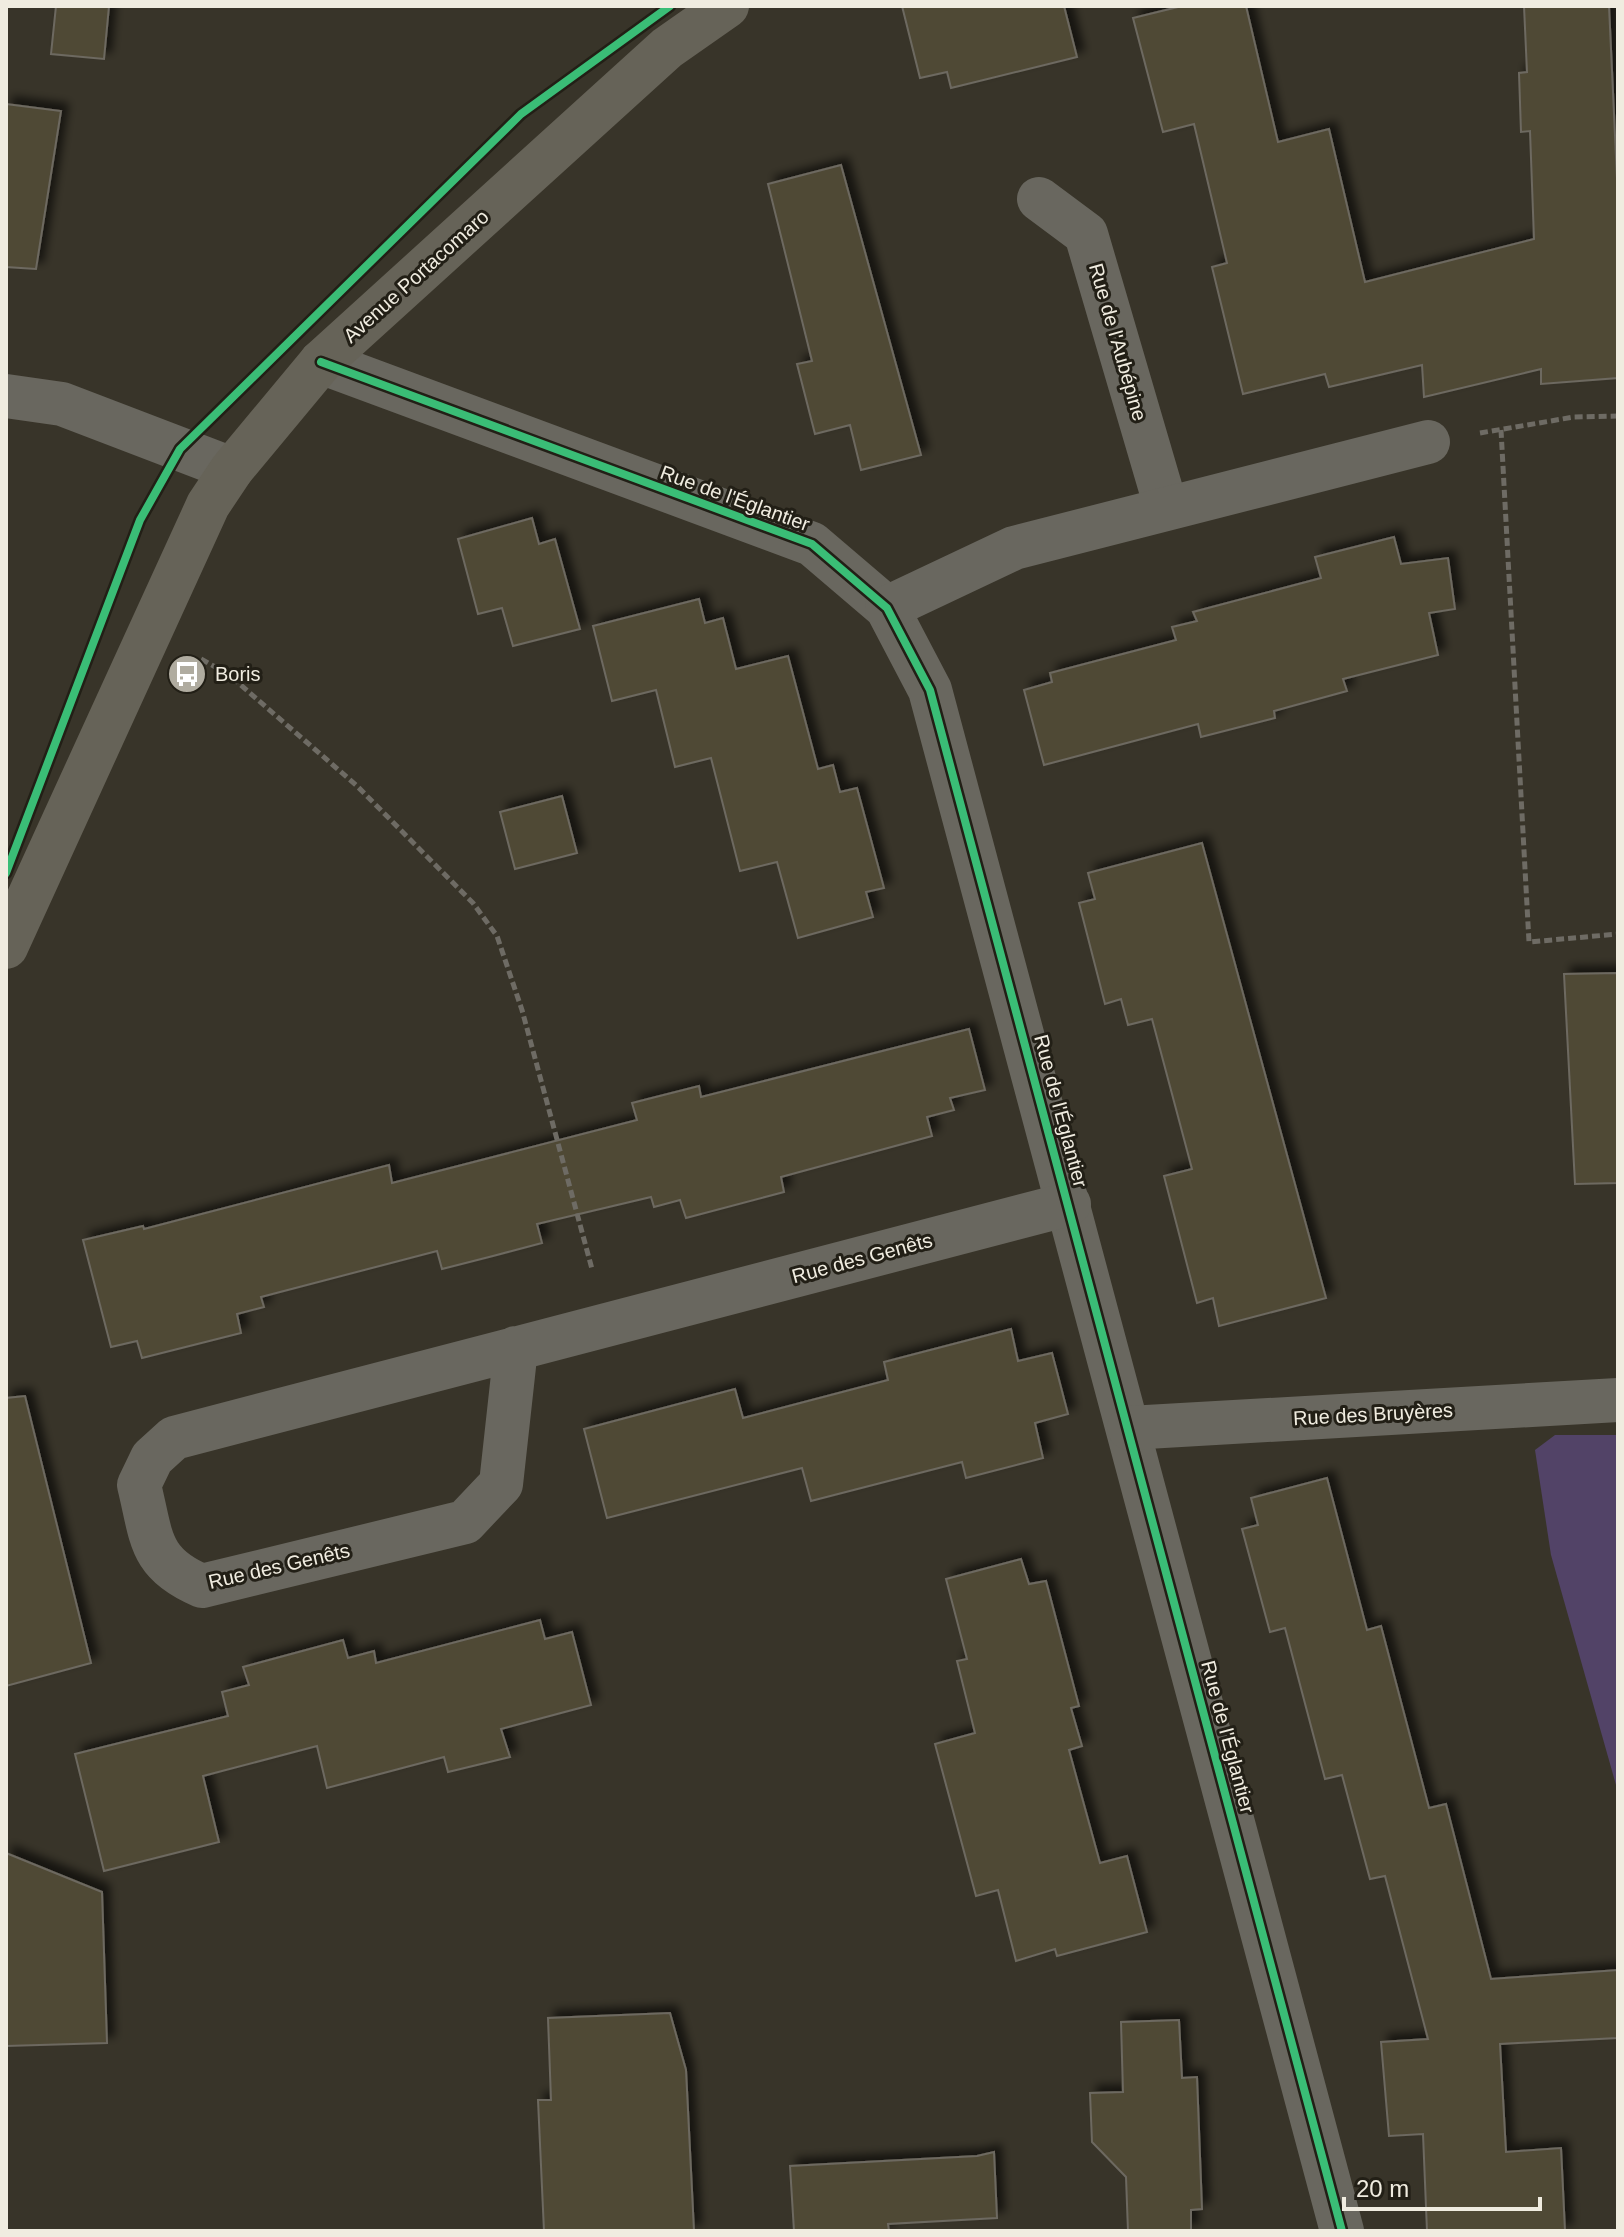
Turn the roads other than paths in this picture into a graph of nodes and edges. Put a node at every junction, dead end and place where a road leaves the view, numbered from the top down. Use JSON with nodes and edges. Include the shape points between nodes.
{"nodes":[{"id":1,"x":727,"y":6,"type":"edge"},
{"id":2,"x":1039,"y":199,"type":"dead end"},
{"id":3,"x":321,"y":362,"type":"junction"},
{"id":4,"x":6,"y":396,"type":"edge"},
{"id":5,"x":1428,"y":442,"type":"road end"},
{"id":6,"x":232,"y":469,"type":"junction"},
{"id":7,"x":1166,"y":507,"type":"junction"},
{"id":8,"x":887,"y":608,"type":"junction"},
{"id":9,"x":6,"y":947,"type":"edge"},
{"id":10,"x":1069,"y":1204,"type":"junction"},
{"id":11,"x":516,"y":1348,"type":"junction"},
{"id":12,"x":1618,"y":1400,"type":"edge"},
{"id":13,"x":1129,"y":1428,"type":"junction"},
{"id":14,"x":1342,"y":2231,"type":"edge"}],
"edges":[{"from":1,"to":3,"type":"street","name":"Avenue Portacomaro","via":[[667,48]]},
{"from":2,"to":7,"type":"street","name":"Rue de l'Aubépine","via":[[1086,234]]},
{"from":3,"to":6,"type":"street","name":"Avenue Portacomaro"},
{"from":3,"to":8,"type":"street","name":"Rue de l'Églantier","via":[[812,544]]},
{"from":4,"to":6,"type":"street","via":[[62,404]]},
{"from":5,"to":7,"type":"street"},
{"from":6,"to":9,"type":"street","name":"Avenue Portacomaro","via":[[208,505]]},
{"from":7,"to":8,"type":"street","via":[[1014,548]]},
{"from":8,"to":10,"type":"street","name":"Rue de l'Églantier","via":[[930,690]]},
{"from":10,"to":11,"type":"street","name":"Rue des Genêts"},
{"from":10,"to":13,"type":"street","name":"Rue de l'Églantier"},
{"from":11,"to":11,"type":"street","name":"Rue des Genêts","via":[[174,1438],[152,1458],[139,1485],[156,1552],[175,1574],[202,1586],[465,1522],[501,1484]]},
{"from":12,"to":13,"type":"street","name":"Rue des Bruyères"},
{"from":13,"to":14,"type":"street","name":"Rue de l'Églantier"}]}
